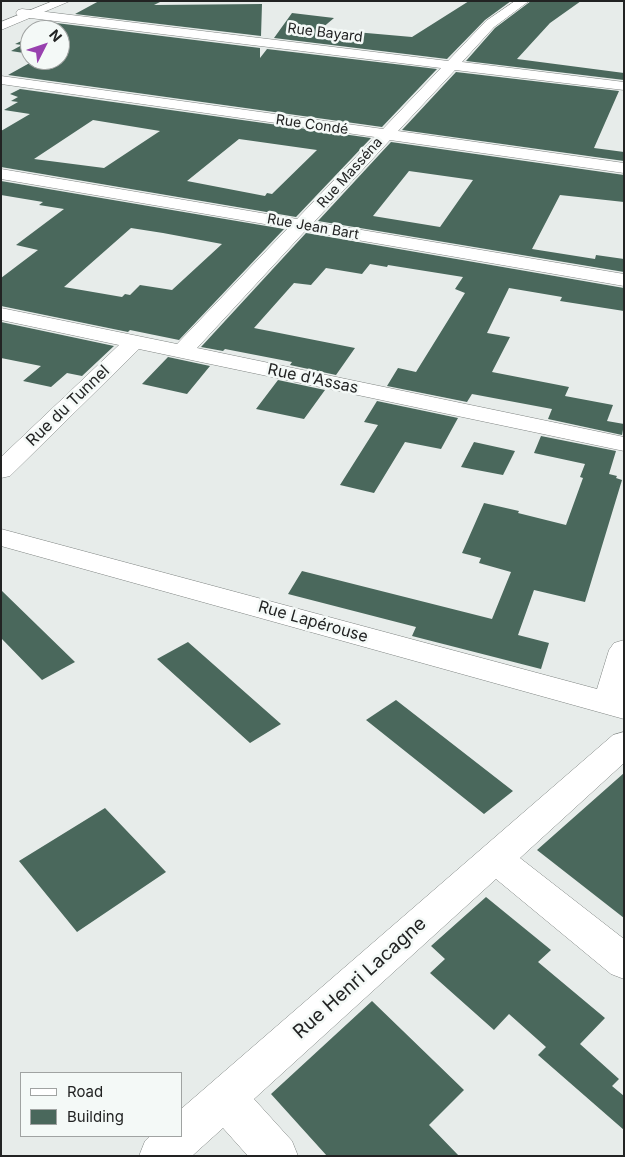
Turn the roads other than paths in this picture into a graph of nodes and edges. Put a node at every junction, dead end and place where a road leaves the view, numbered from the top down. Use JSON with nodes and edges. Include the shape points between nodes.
{"nodes":[{"id":1,"x":59,"y":1,"type":"edge"},
{"id":2,"x":64,"y":1,"type":"edge"},
{"id":3,"x":523,"y":1,"type":"edge"},
{"id":4,"x":28,"y":14,"type":"junction"},
{"id":5,"x":1,"y":20,"type":"edge"},
{"id":6,"x":1,"y":26,"type":"edge"},
{"id":7,"x":451,"y":65,"type":"junction"},
{"id":8,"x":1,"y":80,"type":"edge"},
{"id":9,"x":624,"y":86,"type":"edge"},
{"id":10,"x":385,"y":135,"type":"junction"},
{"id":11,"x":624,"y":168,"type":"edge"},
{"id":12,"x":1,"y":174,"type":"edge"},
{"id":13,"x":302,"y":225,"type":"junction"},
{"id":14,"x":624,"y":280,"type":"edge"},
{"id":15,"x":1,"y":314,"type":"edge"},
{"id":16,"x":134,"y":342,"type":"junction"},
{"id":17,"x":182,"y":352,"type":"junction"},
{"id":18,"x":624,"y":444,"type":"edge"},
{"id":19,"x":1,"y":470,"type":"edge"},
{"id":20,"x":1,"y":537,"type":"edge"},
{"id":21,"x":624,"y":650,"type":"edge"},
{"id":22,"x":616,"y":706,"type":"edge"},
{"id":23,"x":624,"y":744,"type":"edge"},
{"id":24,"x":495,"y":858,"type":"junction"},
{"id":25,"x":624,"y":962,"type":"edge"},
{"id":26,"x":225,"y":1098,"type":"junction"},
{"id":27,"x":182,"y":1136,"type":"edge"},
{"id":28,"x":181,"y":1137,"type":"edge"},
{"id":29,"x":160,"y":1156,"type":"edge"},
{"id":30,"x":277,"y":1156,"type":"edge"}],
"edges":[{"from":1,"to":4,"type":"street"},
{"from":2,"to":4,"type":"street"},
{"from":3,"to":7,"type":"street","name":"Rue Masséna","via":[[490,24]]},
{"from":4,"to":5,"type":"street"},
{"from":4,"to":6,"type":"street"},
{"from":4,"to":7,"type":"street","name":"Rue Bayard"},
{"from":7,"to":9,"type":"street","name":"Rue Bayard"},
{"from":7,"to":10,"type":"street","name":"Rue Masséna"},
{"from":8,"to":10,"type":"street","name":"Rue Condé"},
{"from":10,"to":11,"type":"street","name":"Rue Condé"},
{"from":10,"to":13,"type":"street","name":"Rue Masséna"},
{"from":12,"to":13,"type":"street","name":"Rue Jean Bart"},
{"from":13,"to":14,"type":"street","name":"Rue Jean Bart"},
{"from":13,"to":17,"type":"street","name":"Rue Masséna"},
{"from":15,"to":16,"type":"street","name":"Rue d'Assas"},
{"from":16,"to":17,"type":"street","name":"Rue d'Assas"},
{"from":16,"to":19,"type":"street","name":"Rue du Tunnel"},
{"from":17,"to":18,"type":"street","name":"Rue d'Assas"},
{"from":20,"to":22,"type":"street","name":"Rue Lapérouse"},
{"from":21,"to":22,"type":"street"},
{"from":23,"to":24,"type":"street","name":"Rue Henri Lacagne"},
{"from":24,"to":25,"type":"street"},
{"from":24,"to":26,"type":"street","name":"Rue Henri Lacagne"},
{"from":26,"to":27,"type":"street","name":"Rue Henri Lacagne"},
{"from":26,"to":30,"type":"street"},
{"from":28,"to":29,"type":"street","name":"Rue Henri Lacagne"}]}
